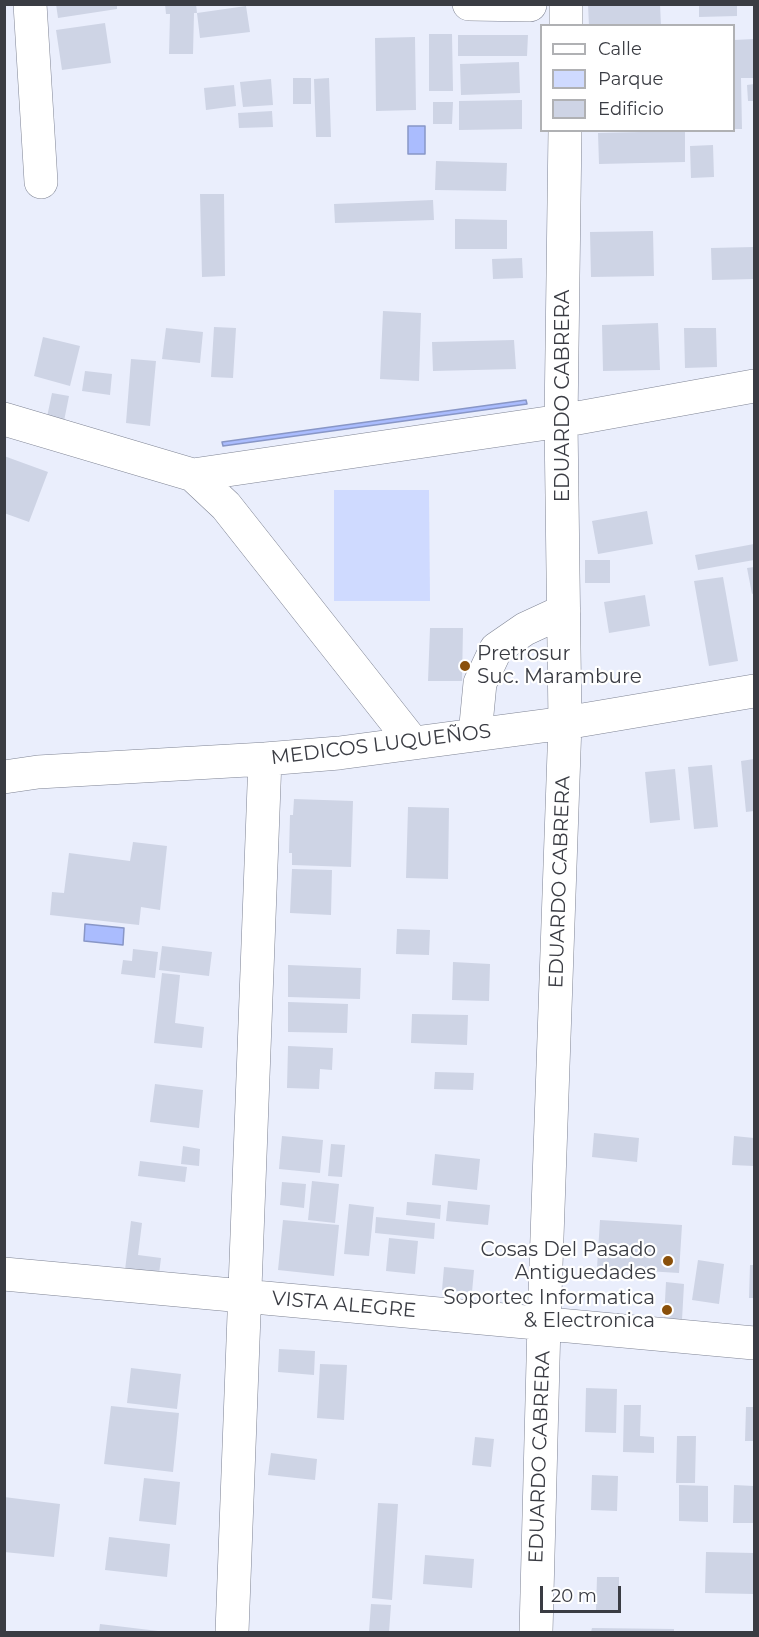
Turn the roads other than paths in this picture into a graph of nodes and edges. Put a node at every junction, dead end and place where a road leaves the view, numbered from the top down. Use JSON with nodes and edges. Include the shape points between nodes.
{"nodes":[{"id":1,"x":30,"y":4,"type":"edge"},
{"id":2,"x":469,"y":4,"type":"edge"},
{"id":3,"x":566,"y":4,"type":"edge"},
{"id":4,"x":530,"y":5,"type":"edge"},
{"id":5,"x":566,"y":24,"type":"edge"},
{"id":6,"x":565,"y":132,"type":"edge"},
{"id":7,"x":41,"y":182,"type":"dead end"},
{"id":8,"x":754,"y":387,"type":"edge"},
{"id":9,"x":4,"y":419,"type":"edge"},
{"id":10,"x":561,"y":421,"type":"junction"},
{"id":11,"x":193,"y":475,"type":"junction"},
{"id":12,"x":564,"y":611,"type":"junction"},
{"id":13,"x":754,"y":691,"type":"edge"},
{"id":14,"x":565,"y":723,"type":"junction"},
{"id":15,"x":475,"y":735,"type":"junction"},
{"id":16,"x":413,"y":744,"type":"junction"},
{"id":17,"x":265,"y":759,"type":"junction"},
{"id":18,"x":4,"y":777,"type":"edge"},
{"id":19,"x":4,"y":1274,"type":"edge"},
{"id":20,"x":245,"y":1296,"type":"junction"},
{"id":21,"x":544,"y":1323,"type":"junction"},
{"id":22,"x":754,"y":1343,"type":"edge"},
{"id":23,"x":232,"y":1632,"type":"edge"},
{"id":24,"x":536,"y":1632,"type":"edge"}],
"edges":[{"from":1,"to":7,"type":"street"},
{"from":2,"to":4,"type":"street"},
{"from":3,"to":5,"type":"street"},
{"from":6,"to":10,"type":"street","name":"EDUARDO CABRERA"},
{"from":8,"to":10,"type":"street"},
{"from":9,"to":11,"type":"street"},
{"from":10,"to":11,"type":"street"},
{"from":10,"to":12,"type":"street","name":"EDUARDO CABRERA"},
{"from":11,"to":16,"type":"street","via":[[226,506]]},
{"from":12,"to":14,"type":"street","name":"EDUARDO CABRERA"},
{"from":12,"to":15,"type":"street","via":[[525,629],[496,649],[480,683]]},
{"from":13,"to":14,"type":"street","name":"MEDICOS LUQUEÑOS"},
{"from":14,"to":15,"type":"street","name":"MEDICOS LUQUEÑOS"},
{"from":14,"to":21,"type":"street","name":"EDUARDO CABRERA"},
{"from":15,"to":16,"type":"street","name":"MEDICOS LUQUEÑOS"},
{"from":16,"to":17,"type":"street","name":"MEDICOS LUQUEÑOS"},
{"from":17,"to":18,"type":"street","name":"MEDICOS LUQUEÑOS"},
{"from":17,"to":20,"type":"street"},
{"from":19,"to":20,"type":"street","name":"VISTA ALEGRE"},
{"from":20,"to":21,"type":"street","name":"VISTA ALEGRE"},
{"from":20,"to":23,"type":"street"},
{"from":21,"to":22,"type":"street","name":"VISTA ALEGRE"},
{"from":21,"to":24,"type":"street","name":"EDUARDO CABRERA"}]}
